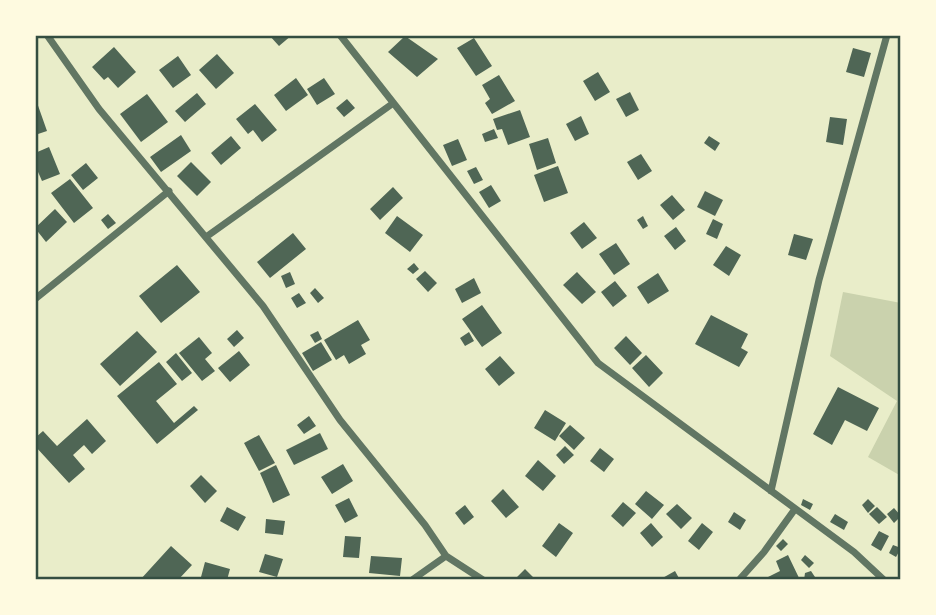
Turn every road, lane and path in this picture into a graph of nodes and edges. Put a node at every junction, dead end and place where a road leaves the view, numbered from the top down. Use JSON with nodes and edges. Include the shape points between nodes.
{"nodes":[{"id":1,"x":47,"y":35,"type":"edge"},
{"id":2,"x":340,"y":35,"type":"edge"},
{"id":3,"x":887,"y":35,"type":"edge"},
{"id":4,"x":392,"y":104,"type":"junction"},
{"id":5,"x":169,"y":191,"type":"junction"},
{"id":6,"x":206,"y":237,"type":"junction"},
{"id":7,"x":35,"y":299,"type":"edge"},
{"id":8,"x":771,"y":491,"type":"junction"},
{"id":9,"x":795,"y":509,"type":"junction"},
{"id":10,"x":446,"y":556,"type":"junction"},
{"id":11,"x":412,"y":580,"type":"edge"},
{"id":12,"x":483,"y":580,"type":"edge"},
{"id":13,"x":739,"y":580,"type":"edge"},
{"id":14,"x":884,"y":580,"type":"edge"}],
"edges":[{"from":1,"to":5,"type":"street","via":[[99,109]]},
{"from":2,"to":4,"type":"street"},
{"from":3,"to":8,"type":"street","via":[[819,280]]},
{"from":4,"to":6,"type":"street"},
{"from":4,"to":8,"type":"street","via":[[598,363]]},
{"from":5,"to":6,"type":"street"},
{"from":5,"to":7,"type":"street"},
{"from":6,"to":10,"type":"street","via":[[263,306],[340,420]]},
{"from":8,"to":9,"type":"street"},
{"from":9,"to":13,"type":"street"},
{"from":9,"to":14,"type":"street"},
{"from":10,"to":11,"type":"street"},
{"from":10,"to":12,"type":"street"}]}
